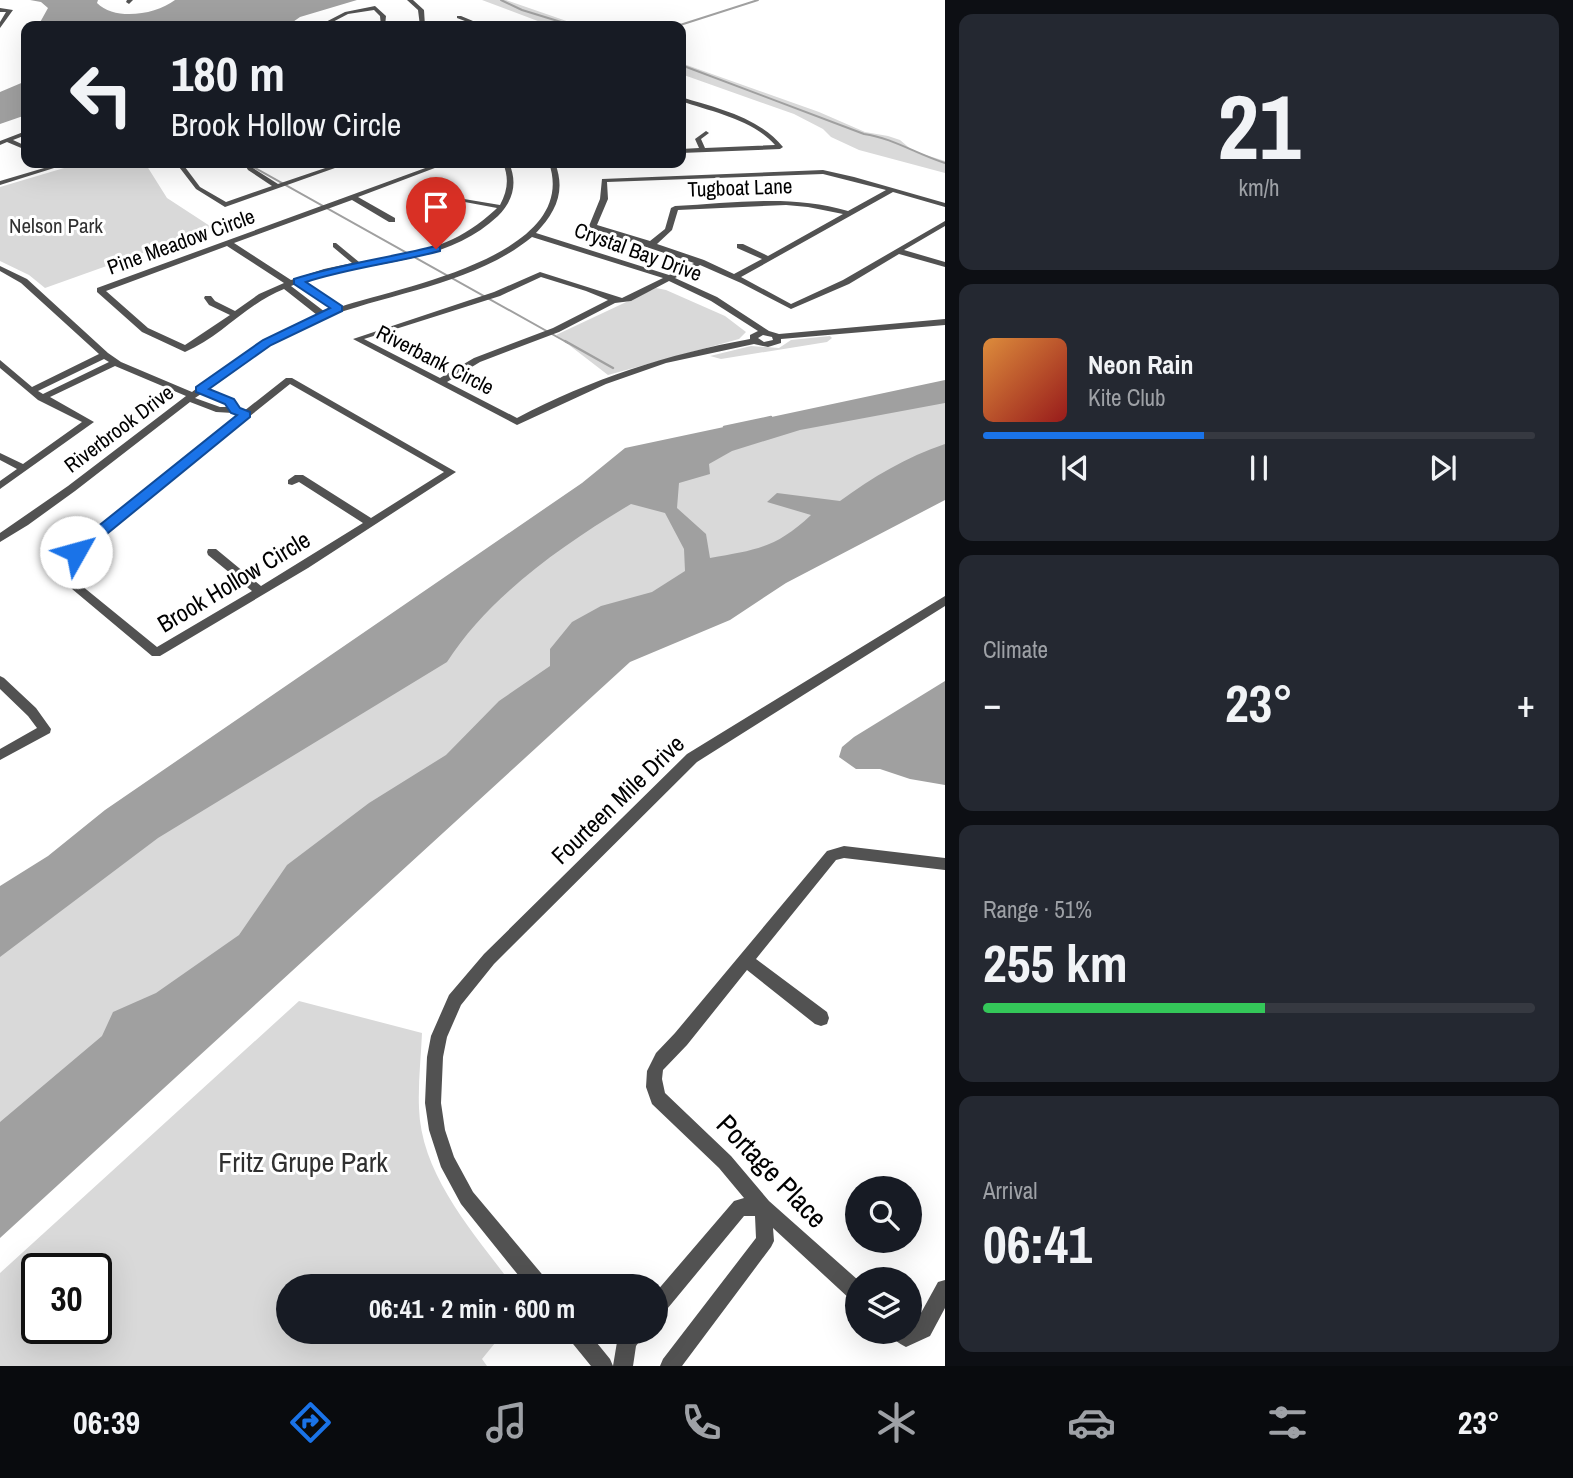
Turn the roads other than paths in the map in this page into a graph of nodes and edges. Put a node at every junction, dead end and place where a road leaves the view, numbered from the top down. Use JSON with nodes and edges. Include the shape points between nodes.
{"nodes":[{"id":1,"x":410,"y":0,"type":"edge"},
{"id":2,"x":0,"y":10,"type":"edge"},
{"id":3,"x":459,"y":17,"type":"dead end"},
{"id":4,"x":330,"y":21,"type":"edge"},
{"id":5,"x":383,"y":21,"type":"edge"},
{"id":6,"x":422,"y":21,"type":"edge"},
{"id":7,"x":469,"y":21,"type":"edge"},
{"id":8,"x":0,"y":26,"type":"edge"},
{"id":9,"x":686,"y":101,"type":"edge"},
{"id":10,"x":690,"y":102,"type":"junction"},
{"id":11,"x":686,"y":104,"type":"edge"},
{"id":12,"x":706,"y":133,"type":"dead end"},
{"id":13,"x":21,"y":135,"type":"edge"},
{"id":14,"x":4,"y":142,"type":"edge"},
{"id":15,"x":21,"y":148,"type":"edge"},
{"id":16,"x":702,"y":150,"type":"junction"},
{"id":17,"x":686,"y":151,"type":"edge"},
{"id":18,"x":50,"y":168,"type":"edge"},
{"id":19,"x":183,"y":168,"type":"edge"},
{"id":20,"x":250,"y":168,"type":"edge"},
{"id":21,"x":332,"y":168,"type":"edge"},
{"id":22,"x":431,"y":168,"type":"edge"},
{"id":23,"x":508,"y":168,"type":"edge"},
{"id":24,"x":554,"y":168,"type":"edge"},
{"id":25,"x":0,"y":183,"type":"edge"},
{"id":26,"x":278,"y":187,"type":"junction"},
{"id":27,"x":892,"y":190,"type":"junction"},
{"id":28,"x":352,"y":197,"type":"junction"},
{"id":29,"x":458,"y":200,"type":"dead end"},
{"id":30,"x":945,"y":205,"type":"edge"},
{"id":31,"x":502,"y":207,"type":"junction"},
{"id":32,"x":850,"y":214,"type":"junction"},
{"id":33,"x":392,"y":220,"type":"dead end"},
{"id":34,"x":945,"y":223,"type":"edge"},
{"id":35,"x":527,"y":236,"type":"junction"},
{"id":36,"x":228,"y":243,"type":"junction"},
{"id":37,"x":652,"y":244,"type":"junction"},
{"id":38,"x":336,"y":245,"type":"dead end"},
{"id":39,"x":740,"y":246,"type":"dead end"},
{"id":40,"x":898,"y":251,"type":"junction"},
{"id":41,"x":769,"y":259,"type":"junction"},
{"id":42,"x":696,"y":260,"type":"junction"},
{"id":43,"x":945,"y":265,"type":"edge"},
{"id":44,"x":359,"y":266,"type":"junction"},
{"id":45,"x":0,"y":268,"type":"edge"},
{"id":46,"x":735,"y":277,"type":"junction"},
{"id":47,"x":661,"y":278,"type":"junction"},
{"id":48,"x":291,"y":284,"type":"junction"},
{"id":49,"x":308,"y":290,"type":"junction"},
{"id":50,"x":296,"y":295,"type":"junction"},
{"id":51,"x":208,"y":298,"type":"dead end"},
{"id":52,"x":617,"y":301,"type":"junction"},
{"id":53,"x":791,"y":307,"type":"joint"},
{"id":54,"x":338,"y":309,"type":"junction"},
{"id":55,"x":235,"y":314,"type":"junction"},
{"id":56,"x":323,"y":315,"type":"junction"},
{"id":57,"x":945,"y":322,"type":"edge"},
{"id":58,"x":759,"y":335,"type":"junction"},
{"id":59,"x":105,"y":355,"type":"junction"},
{"id":60,"x":115,"y":362,"type":"junction"},
{"id":61,"x":0,"y":363,"type":"edge"},
{"id":62,"x":440,"y":382,"type":"junction"},
{"id":63,"x":31,"y":391,"type":"junction"},
{"id":64,"x":194,"y":395,"type":"junction"},
{"id":65,"x":41,"y":398,"type":"junction"},
{"id":66,"x":241,"y":412,"type":"junction"},
{"id":67,"x":0,"y":456,"type":"edge"},
{"id":68,"x":24,"y":469,"type":"junction"},
{"id":69,"x":292,"y":482,"type":"dead end"},
{"id":70,"x":0,"y":486,"type":"edge"},
{"id":71,"x":371,"y":523,"type":"junction"},
{"id":72,"x":0,"y":538,"type":"edge"},
{"id":73,"x":212,"y":552,"type":"dead end"},
{"id":74,"x":260,"y":591,"type":"junction"},
{"id":75,"x":945,"y":600,"type":"edge"},
{"id":76,"x":0,"y":681,"type":"edge"},
{"id":77,"x":0,"y":755,"type":"edge"},
{"id":78,"x":945,"y":864,"type":"edge"},
{"id":79,"x":746,"y":960,"type":"junction"},
{"id":80,"x":821,"y":1018,"type":"dead end"},
{"id":81,"x":439,"y":1036,"type":"joint"},
{"id":82,"x":762,"y":1207,"type":"junction"},
{"id":83,"x":529,"y":1274,"type":"edge"},
{"id":84,"x":845,"y":1281,"type":"edge"},
{"id":85,"x":945,"y":1289,"type":"edge"},
{"id":86,"x":668,"y":1293,"type":"edge"},
{"id":87,"x":922,"y":1329,"type":"edge"},
{"id":88,"x":586,"y":1344,"type":"edge"},
{"id":89,"x":627,"y":1344,"type":"edge"},
{"id":90,"x":603,"y":1366,"type":"edge"},
{"id":91,"x":623,"y":1366,"type":"edge"},
{"id":92,"x":670,"y":1366,"type":"edge"}],
"edges":[{"from":1,"to":6,"type":"street","via":[[421,10]]},
{"from":2,"to":8,"type":"street","via":[[10,10]]},
{"from":3,"to":7,"type":"street"},
{"from":4,"to":5,"type":"street","via":[[375,8]]},
{"from":9,"to":10,"type":"street"},
{"from":10,"to":11,"type":"street"},
{"from":10,"to":16,"type":"street","via":[[759,128],[780,147]]},
{"from":12,"to":16,"type":"street","via":[[698,139]]},
{"from":13,"to":14,"type":"street"},
{"from":14,"to":15,"type":"street"},
{"from":16,"to":17,"type":"street"},
{"from":18,"to":25,"type":"street"},
{"from":19,"to":26,"type":"street","via":[[198,188],[225,205]]},
{"from":20,"to":26,"type":"street"},
{"from":21,"to":26,"type":"street"},
{"from":22,"to":28,"type":"street","name":"Pine Meadow Circle"},
{"from":23,"to":31,"type":"street","via":[[511,188]]},
{"from":24,"to":35,"type":"street","name":"Riverbrook Drive","via":[[556,200],[548,216]]},
{"from":27,"to":30,"type":"street"},
{"from":27,"to":32,"type":"street"},
{"from":27,"to":37,"type":"street","via":[[812,171],[604,180],[604,199],[593,226]]},
{"from":28,"to":33,"type":"street"},
{"from":28,"to":36,"type":"street","name":"Pine Meadow Circle"},
{"from":29,"to":31,"type":"street"},
{"from":31,"to":44,"type":"street","name":"Pine Meadow Circle","via":[[483,225],[450,243],[406,258]]},
{"from":32,"to":37,"type":"street","name":"Tugboat Lane","via":[[796,203],[675,208],[668,230]]},
{"from":32,"to":41,"type":"street"},
{"from":34,"to":40,"type":"street"},
{"from":35,"to":47,"type":"street","name":"Crystal Bay Drive"},
{"from":35,"to":54,"type":"street","name":"Riverbrook Drive","via":[[462,271]]},
{"from":36,"to":48,"type":"street"},
{"from":36,"to":55,"type":"street","name":"Pine Meadow Circle","via":[[100,290],[145,330],[185,349]]},
{"from":37,"to":42,"type":"street"},
{"from":38,"to":44,"type":"street"},
{"from":39,"to":41,"type":"street"},
{"from":40,"to":43,"type":"street"},
{"from":40,"to":53,"type":"street"},
{"from":41,"to":46,"type":"street"},
{"from":42,"to":46,"type":"street"},
{"from":42,"to":47,"type":"street"},
{"from":44,"to":48,"type":"street","name":"Pine Meadow Circle"},
{"from":45,"to":59,"type":"street","via":[[24,281]]},
{"from":46,"to":53,"type":"street"},
{"from":47,"to":52,"type":"street"},
{"from":47,"to":58,"type":"street","name":"Crystal Bay Drive","via":[[728,312]]},
{"from":48,"to":49,"type":"street"},
{"from":48,"to":50,"type":"street"},
{"from":48,"to":55,"type":"street","name":"Pine Meadow Circle","via":[[251,301]]},
{"from":49,"to":50,"type":"street"},
{"from":49,"to":54,"type":"street"},
{"from":50,"to":56,"type":"street"},
{"from":51,"to":55,"type":"street"},
{"from":52,"to":62,"type":"street","via":[[477,360]]},
{"from":52,"to":62,"type":"street","name":"Riverbank Circle","via":[[540,274],[497,294],[357,339]]},
{"from":54,"to":56,"type":"street","name":"Riverbrook Drive"},
{"from":56,"to":64,"type":"street","name":"Riverbrook Drive","via":[[267,343]]},
{"from":57,"to":58,"type":"street","via":[[777,337],[770,345]]},
{"from":58,"to":62,"type":"street","name":"Riverbank Circle","via":[[620,377],[570,395],[517,422]]},
{"from":59,"to":60,"type":"street"},
{"from":59,"to":63,"type":"street"},
{"from":60,"to":64,"type":"street"},
{"from":60,"to":65,"type":"street"},
{"from":61,"to":63,"type":"street"},
{"from":63,"to":65,"type":"street"},
{"from":64,"to":66,"type":"street","via":[[219,410]]},
{"from":64,"to":72,"type":"street","name":"Riverbrook Drive"},
{"from":65,"to":68,"type":"street","via":[[89,422]]},
{"from":66,"to":71,"type":"street","name":"Brook Hollow Circle","via":[[289,380],[451,472]]},
{"from":66,"to":74,"type":"street","name":"Brook Hollow Circle","via":[[53,568],[156,653]]},
{"from":67,"to":68,"type":"street"},
{"from":68,"to":70,"type":"street"},
{"from":69,"to":71,"type":"street","via":[[299,477]]},
{"from":71,"to":74,"type":"street","name":"Brook Hollow Circle"},
{"from":73,"to":74,"type":"street"},
{"from":75,"to":81,"type":"street","name":"Fourteen Mile Drive","via":[[684,765],[466,983]]},
{"from":76,"to":77,"type":"street","via":[[45,729]]},
{"from":78,"to":79,"type":"street","via":[[844,852],[832,855]]},
{"from":79,"to":80,"type":"street"},
{"from":79,"to":82,"type":"street","name":"Portage Place","via":[[654,1068],[653,1083],[658,1098],[725,1162]]},
{"from":81,"to":83,"type":"street","via":[[433,1103],[447,1161],[467,1198]]},
{"from":82,"to":84,"type":"street","name":"Portage Place"},
{"from":82,"to":86,"type":"street","via":[[740,1207]]},
{"from":82,"to":92,"type":"street","via":[[765,1241]]},
{"from":85,"to":87,"type":"street"},
{"from":88,"to":90,"type":"street"},
{"from":89,"to":91,"type":"street"}]}
